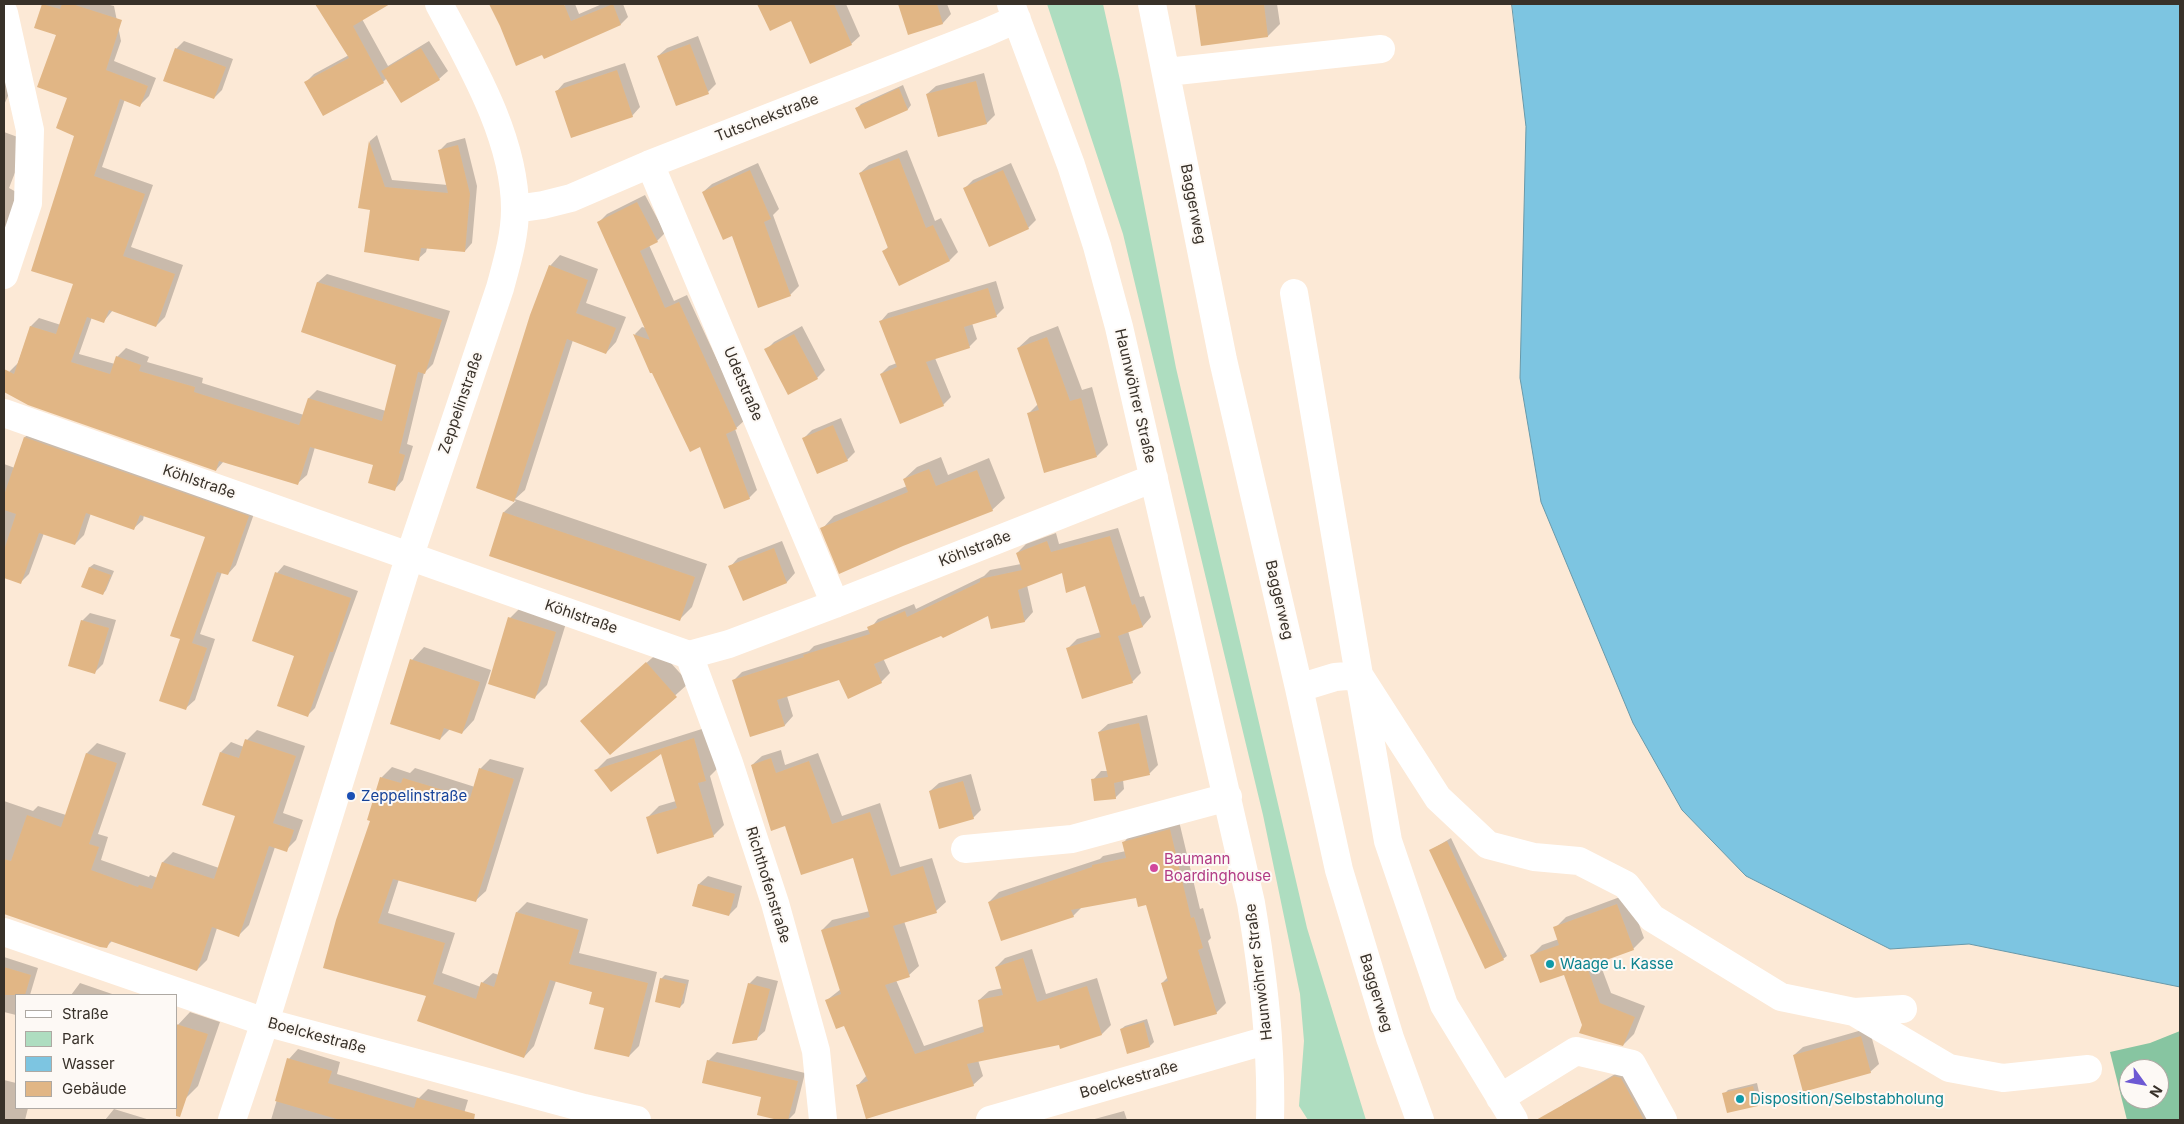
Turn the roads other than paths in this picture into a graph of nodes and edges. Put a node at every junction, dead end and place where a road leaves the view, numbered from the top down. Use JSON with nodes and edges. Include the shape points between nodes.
{"nodes":[{"id":1,"x":439,"y":4,"type":"edge"},
{"id":2,"x":1152,"y":4,"type":"edge"},
{"id":3,"x":1014,"y":11,"type":"edge"},
{"id":4,"x":4,"y":13,"type":"edge"},
{"id":5,"x":1381,"y":49,"type":"dead end"},
{"id":6,"x":1167,"y":72,"type":"junction"},
{"id":7,"x":650,"y":164,"type":"junction"},
{"id":8,"x":515,"y":209,"type":"junction"},
{"id":9,"x":4,"y":275,"type":"edge"},
{"id":10,"x":1294,"y":293,"type":"dead end"},
{"id":11,"x":4,"y":413,"type":"edge"},
{"id":12,"x":1154,"y":478,"type":"junction"},
{"id":13,"x":410,"y":555,"type":"junction"},
{"id":14,"x":835,"y":604,"type":"junction"},
{"id":15,"x":690,"y":655,"type":"junction"},
{"id":16,"x":1359,"y":675,"type":"junction"},
{"id":17,"x":1299,"y":688,"type":"junction"},
{"id":18,"x":1228,"y":797,"type":"junction"},
{"id":19,"x":965,"y":849,"type":"dead end"},
{"id":20,"x":4,"y":932,"type":"edge"},
{"id":21,"x":1903,"y":1009,"type":"dead end"},
{"id":22,"x":1854,"y":1012,"type":"junction"},
{"id":23,"x":265,"y":1022,"type":"junction"},
{"id":24,"x":1268,"y":1040,"type":"junction"},
{"id":25,"x":2088,"y":1069,"type":"dead end"},
{"id":26,"x":1507,"y":1109,"type":"edge"},
{"id":27,"x":582,"y":1114,"type":"edge"},
{"id":28,"x":232,"y":1120,"type":"edge"},
{"id":29,"x":637,"y":1120,"type":"edge"},
{"id":30,"x":824,"y":1120,"type":"edge"},
{"id":31,"x":990,"y":1120,"type":"edge"},
{"id":32,"x":1270,"y":1120,"type":"edge"},
{"id":33,"x":1420,"y":1120,"type":"edge"},
{"id":34,"x":1664,"y":1120,"type":"edge"}],
"edges":[{"from":1,"to":8,"type":"street","name":"Zeppelinstraße","via":[[486,92],[511,171]]},
{"from":2,"to":6,"type":"street","name":"Baggerweg"},
{"from":3,"to":7,"type":"street","name":"Tutschekstraße","via":[[984,34]]},
{"from":3,"to":12,"type":"street","name":"Haunwöhrer Straße","via":[[1097,246]]},
{"from":4,"to":9,"type":"street","via":[[30,130],[28,203]]},
{"from":5,"to":6,"type":"street"},
{"from":6,"to":17,"type":"street","name":"Baggerweg","via":[[1223,360]]},
{"from":7,"to":8,"type":"street","name":"Tutschekstraße","via":[[570,198]]},
{"from":7,"to":14,"type":"street","name":"Udetstraße"},
{"from":8,"to":13,"type":"street","name":"Zeppelinstraße","via":[[512,242],[500,288]]},
{"from":10,"to":16,"type":"street"},
{"from":11,"to":13,"type":"street","name":"Köhlstraße"},
{"from":12,"to":14,"type":"street","name":"Köhlstraße"},
{"from":12,"to":18,"type":"street","name":"Haunwöhrer Straße"},
{"from":13,"to":15,"type":"street","name":"Köhlstraße"},
{"from":13,"to":23,"type":"street","name":"Zeppelinstraße"},
{"from":14,"to":15,"type":"street","name":"Köhlstraße","via":[[729,644]]},
{"from":15,"to":30,"type":"street","name":"Richthofenstraße","via":[[775,903],[816,1052]]},
{"from":16,"to":17,"type":"street","via":[[1336,677]]},
{"from":16,"to":22,"type":"street","via":[[1438,798],[1488,844],[1534,857],[1579,861],[1626,885],[1652,918],[1781,997]]},
{"from":16,"to":26,"type":"street","via":[[1388,841],[1444,1005]]},
{"from":17,"to":33,"type":"street","name":"Baggerweg","via":[[1339,870],[1390,1038]]},
{"from":18,"to":19,"type":"street","via":[[1072,839]]},
{"from":18,"to":24,"type":"street","name":"Haunwöhrer Straße","via":[[1252,903]]},
{"from":20,"to":23,"type":"street","name":"Boelckestraße"},
{"from":21,"to":22,"type":"street"},
{"from":22,"to":25,"type":"street","via":[[1949,1068],[2003,1078]]},
{"from":23,"to":27,"type":"street","name":"Boelckestraße"},
{"from":23,"to":28,"type":"street","name":"Zeppelinstraße"},
{"from":24,"to":31,"type":"street","name":"Boelckestraße"},
{"from":24,"to":32,"type":"street","name":"Haunwöhrer Straße"},
{"from":26,"to":34,"type":"street","via":[[1576,1051],[1632,1064]]},
{"from":27,"to":29,"type":"street","name":"Boelckestraße"}]}
